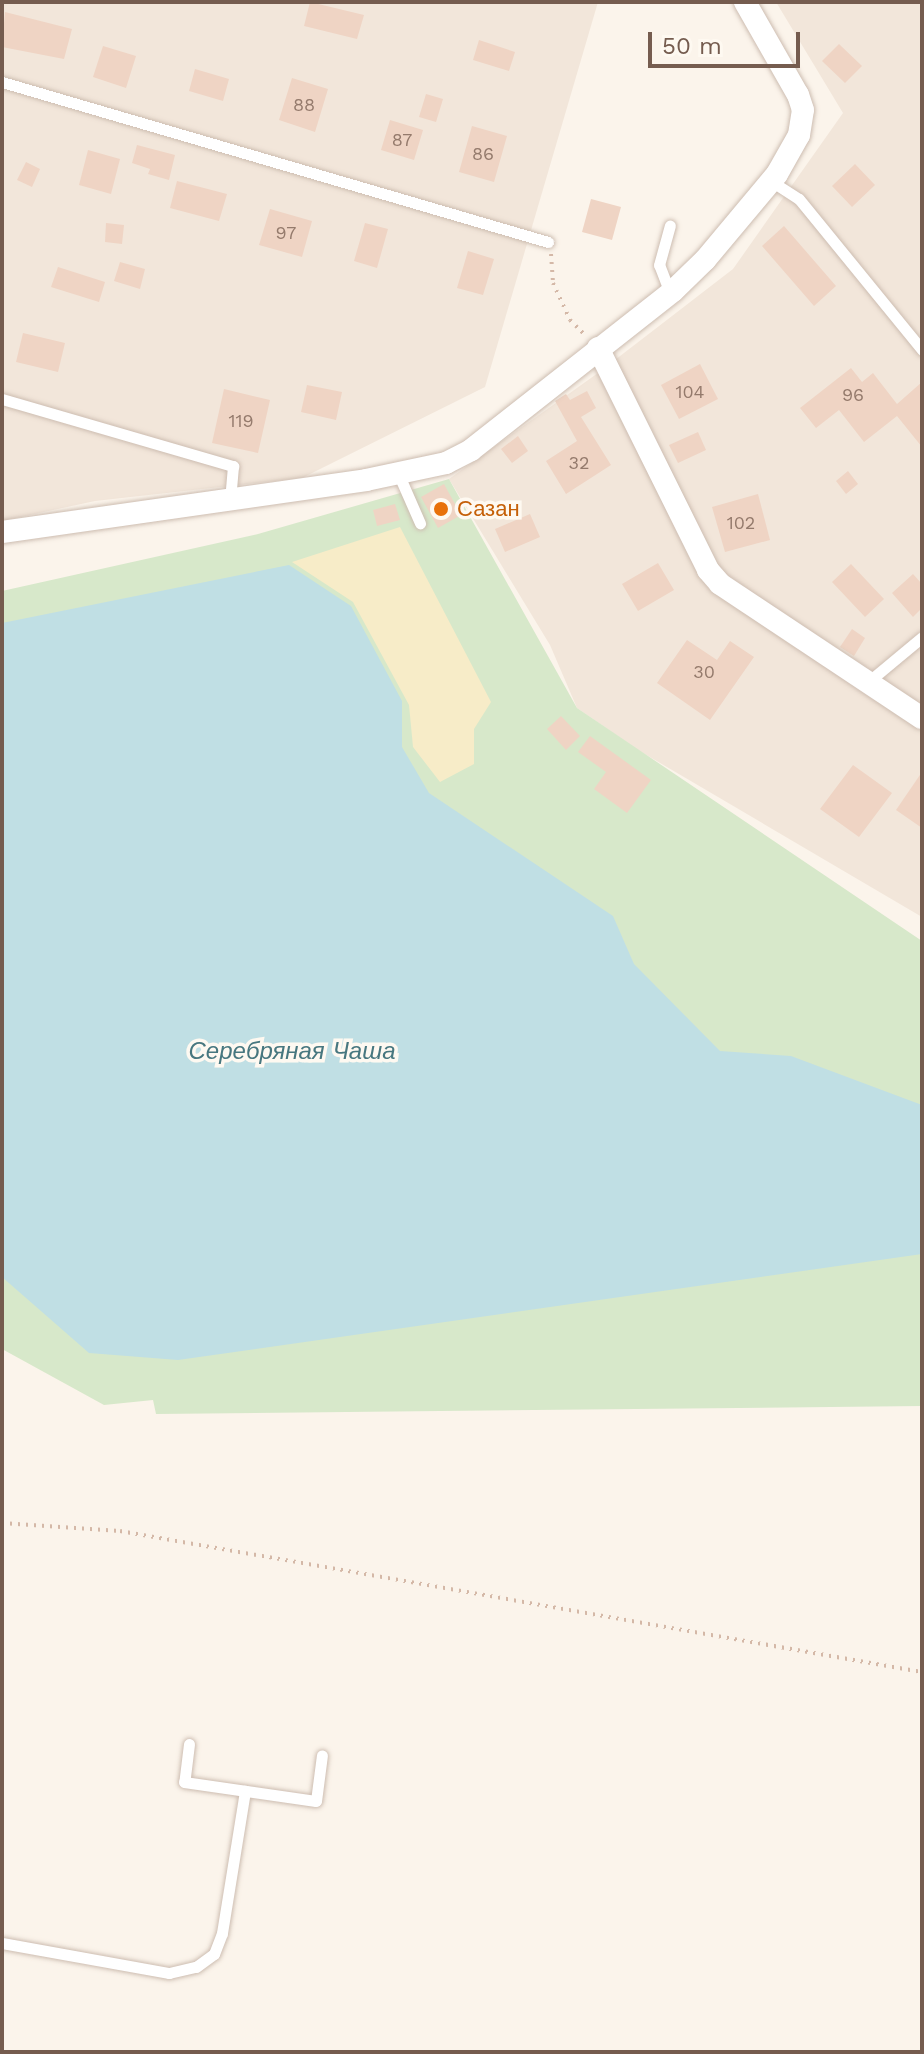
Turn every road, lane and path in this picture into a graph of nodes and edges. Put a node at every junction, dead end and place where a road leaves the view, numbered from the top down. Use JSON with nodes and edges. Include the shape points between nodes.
{"nodes":[{"id":1,"x":745,"y":2,"type":"edge"},
{"id":2,"x":2,"y":82,"type":"edge"},
{"id":3,"x":771,"y":181,"type":"junction"},
{"id":4,"x":670,"y":225,"type":"dead end"},
{"id":5,"x":548,"y":242,"type":"joint"},
{"id":6,"x":670,"y":293,"type":"junction"},
{"id":7,"x":598,"y":348,"type":"junction"},
{"id":8,"x":922,"y":350,"type":"edge"},
{"id":9,"x":2,"y":399,"type":"edge"},
{"id":10,"x":398,"y":473,"type":"junction"},
{"id":11,"x":230,"y":500,"type":"junction"},
{"id":12,"x":420,"y":523,"type":"dead end"},
{"id":13,"x":2,"y":532,"type":"edge"},
{"id":14,"x":922,"y":637,"type":"edge"},
{"id":15,"x":867,"y":683,"type":"junction"},
{"id":16,"x":922,"y":718,"type":"edge"},
{"id":17,"x":2,"y":1523,"type":"edge"},
{"id":18,"x":922,"y":1672,"type":"edge"},
{"id":19,"x":189,"y":1744,"type":"dead end"},
{"id":20,"x":322,"y":1755,"type":"dead end"},
{"id":21,"x":245,"y":1791,"type":"junction"},
{"id":22,"x":2,"y":1943,"type":"edge"}],
"edges":[{"from":1,"to":3,"type":"street","via":[[803,110],[799,135]]},
{"from":2,"to":5,"type":"lane"},
{"from":3,"to":6,"type":"street"},
{"from":3,"to":8,"type":"lane","via":[[799,199]]},
{"from":4,"to":6,"type":"lane","via":[[659,265]]},
{"from":5,"to":7,"type":"path","via":[[553,283],[570,320]]},
{"from":6,"to":7,"type":"street"},
{"from":7,"to":10,"type":"street","via":[[471,450],[446,463]]},
{"from":7,"to":15,"type":"street","via":[[708,570],[720,584]]},
{"from":9,"to":11,"type":"lane","via":[[233,466]]},
{"from":10,"to":11,"type":"street"},
{"from":10,"to":12,"type":"lane"},
{"from":11,"to":13,"type":"street"},
{"from":14,"to":15,"type":"lane"},
{"from":15,"to":16,"type":"street"},
{"from":17,"to":18,"type":"path","via":[[120,1531]]},
{"from":19,"to":21,"type":"lane","via":[[184,1782]]},
{"from":20,"to":21,"type":"lane","via":[[316,1801]]},
{"from":21,"to":22,"type":"lane","via":[[222,1933],[214,1954],[196,1967],[169,1973]]}]}
